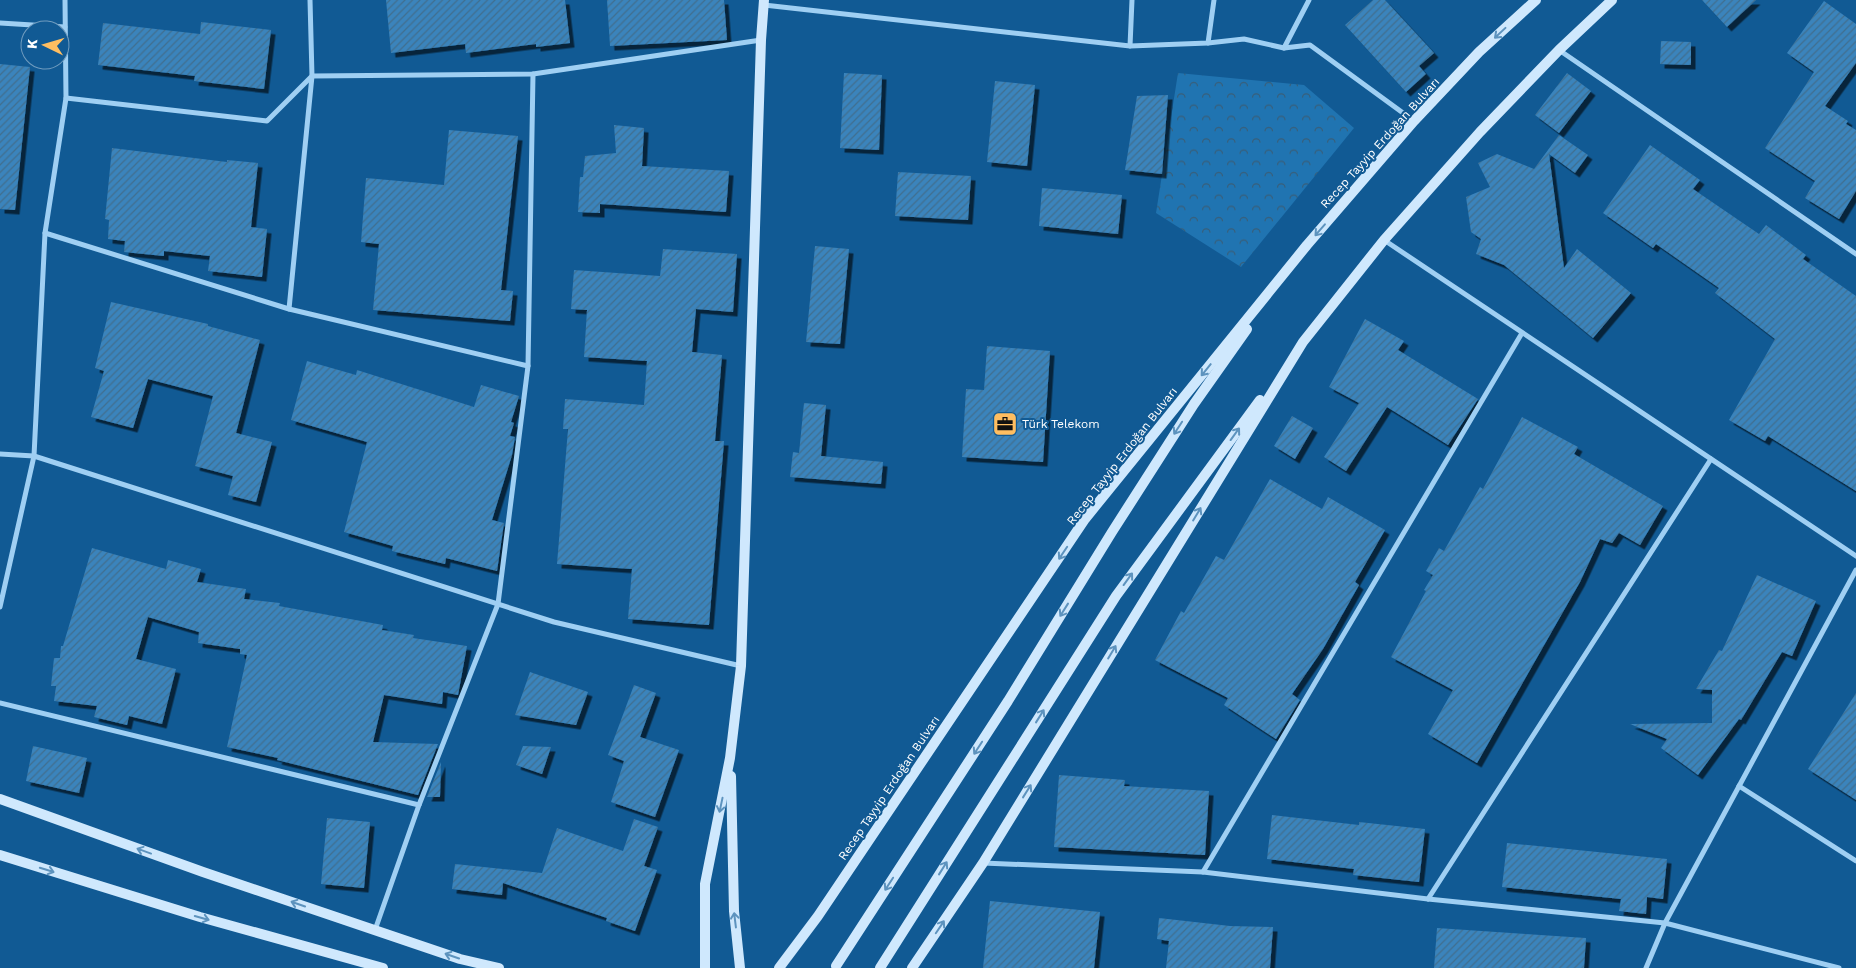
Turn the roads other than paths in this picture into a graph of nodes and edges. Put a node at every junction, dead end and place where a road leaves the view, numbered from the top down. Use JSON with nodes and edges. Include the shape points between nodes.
{"nodes":[{"id":1,"x":65,"y":0,"type":"edge"},
{"id":2,"x":310,"y":0,"type":"edge"},
{"id":3,"x":1132,"y":0,"type":"edge"},
{"id":4,"x":1214,"y":0,"type":"edge"},
{"id":5,"x":1309,"y":0,"type":"edge"},
{"id":6,"x":1536,"y":0,"type":"edge"},
{"id":7,"x":1612,"y":0,"type":"edge"},
{"id":8,"x":764,"y":2,"type":"edge"},
{"id":9,"x":65,"y":20,"type":"edge"},
{"id":10,"x":0,"y":23,"type":"edge"},
{"id":11,"x":20,"y":24,"type":"edge"},
{"id":12,"x":761,"y":40,"type":"junction"},
{"id":13,"x":1208,"y":43,"type":"junction"},
{"id":14,"x":1130,"y":46,"type":"junction"},
{"id":15,"x":1284,"y":48,"type":"junction"},
{"id":16,"x":1559,"y":50,"type":"junction"},
{"id":17,"x":66,"y":70,"type":"edge"},
{"id":18,"x":533,"y":74,"type":"junction"},
{"id":19,"x":312,"y":76,"type":"junction"},
{"id":20,"x":66,"y":98,"type":"junction"},
{"id":21,"x":1414,"y":121,"type":"junction"},
{"id":22,"x":45,"y":233,"type":"junction"},
{"id":23,"x":1384,"y":240,"type":"junction"},
{"id":24,"x":1307,"y":245,"type":"junction"},
{"id":25,"x":1856,"y":254,"type":"edge"},
{"id":26,"x":289,"y":309,"type":"junction"},
{"id":27,"x":1522,"y":333,"type":"junction"},
{"id":28,"x":1302,"y":342,"type":"junction"},
{"id":29,"x":528,"y":366,"type":"junction"},
{"id":30,"x":0,"y":454,"type":"edge"},
{"id":31,"x":34,"y":456,"type":"junction"},
{"id":32,"x":1711,"y":459,"type":"junction"},
{"id":33,"x":1856,"y":556,"type":"edge"},
{"id":34,"x":1856,"y":570,"type":"edge"},
{"id":35,"x":498,"y":604,"type":"junction"},
{"id":36,"x":0,"y":607,"type":"edge"},
{"id":37,"x":741,"y":666,"type":"junction"},
{"id":38,"x":0,"y":703,"type":"edge"},
{"id":39,"x":730,"y":758,"type":"junction"},
{"id":40,"x":1739,"y":786,"type":"junction"},
{"id":41,"x":0,"y":799,"type":"edge"},
{"id":42,"x":418,"y":805,"type":"junction"},
{"id":43,"x":0,"y":855,"type":"edge"},
{"id":44,"x":1856,"y":861,"type":"edge"},
{"id":45,"x":982,"y":863,"type":"junction"},
{"id":46,"x":1203,"y":872,"type":"junction"},
{"id":47,"x":1428,"y":899,"type":"junction"},
{"id":48,"x":1665,"y":923,"type":"junction"},
{"id":49,"x":375,"y":930,"type":"junction"},
{"id":50,"x":836,"y":966,"type":"dead end"},
{"id":51,"x":383,"y":968,"type":"edge"},
{"id":52,"x":499,"y":968,"type":"edge"},
{"id":53,"x":704,"y":968,"type":"edge"},
{"id":54,"x":740,"y":968,"type":"edge"},
{"id":55,"x":779,"y":968,"type":"edge"},
{"id":56,"x":880,"y":968,"type":"edge"},
{"id":57,"x":912,"y":968,"type":"edge"},
{"id":58,"x":1646,"y":968,"type":"edge"},
{"id":59,"x":1839,"y":968,"type":"edge"}],
"edges":[{"from":1,"to":9,"type":"street"},
{"from":2,"to":19,"type":"street"},
{"from":3,"to":14,"type":"street"},
{"from":4,"to":13,"type":"street"},
{"from":5,"to":15,"type":"street"},
{"from":6,"to":21,"type":"main road","name":"Recep Tayyip Erdoğan Bulvarı","one_way":true,"via":[[1479,52]]},
{"from":7,"to":16,"type":"main road"},
{"from":8,"to":12,"type":"main road"},
{"from":8,"to":14,"type":"street"},
{"from":10,"to":11,"type":"street"},
{"from":12,"to":18,"type":"street"},
{"from":12,"to":37,"type":"main road"},
{"from":13,"to":14,"type":"street"},
{"from":13,"to":15,"type":"street","via":[[1244,39]]},
{"from":15,"to":21,"type":"street","via":[[1310,45]]},
{"from":16,"to":23,"type":"main road","via":[[1480,132]]},
{"from":16,"to":25,"type":"street"},
{"from":17,"to":20,"type":"street"},
{"from":18,"to":19,"type":"street"},
{"from":18,"to":29,"type":"street"},
{"from":19,"to":20,"type":"street","via":[[267,121]]},
{"from":19,"to":26,"type":"street"},
{"from":20,"to":22,"type":"street"},
{"from":21,"to":24,"type":"main road","name":"Recep Tayyip Erdoğan Bulvarı","one_way":true},
{"from":22,"to":26,"type":"street"},
{"from":22,"to":31,"type":"street"},
{"from":23,"to":27,"type":"street"},
{"from":23,"to":28,"type":"main road"},
{"from":24,"to":50,"type":"main road","one_way":true,"via":[[1194,404],[1008,701]]},
{"from":24,"to":55,"type":"main road","name":"Recep Tayyip Erdoğan Bulvarı","one_way":true,"via":[[1085,519],[818,916]]},
{"from":26,"to":29,"type":"street"},
{"from":27,"to":32,"type":"street"},
{"from":27,"to":46,"type":"street"},
{"from":45,"to":28,"type":"main road","one_way":true},
{"from":56,"to":28,"type":"main road","one_way":true,"via":[[1116,596]]},
{"from":29,"to":35,"type":"street"},
{"from":30,"to":31,"type":"street"},
{"from":31,"to":35,"type":"street"},
{"from":31,"to":36,"type":"street"},
{"from":32,"to":33,"type":"street"},
{"from":32,"to":47,"type":"street"},
{"from":34,"to":40,"type":"street"},
{"from":35,"to":37,"type":"street","via":[[554,622]]},
{"from":35,"to":42,"type":"street"},
{"from":37,"to":39,"type":"main road"},
{"from":38,"to":42,"type":"street"},
{"from":39,"to":53,"type":"main road","one_way":true,"via":[[704,884]]},
{"from":54,"to":39,"type":"main road","one_way":true,"via":[[734,911]]},
{"from":40,"to":44,"type":"street"},
{"from":40,"to":48,"type":"street"},
{"from":49,"to":41,"type":"main road","one_way":true},
{"from":42,"to":49,"type":"street"},
{"from":43,"to":51,"type":"main road","one_way":true,"via":[[200,917]]},
{"from":45,"to":46,"type":"street"},
{"from":57,"to":45,"type":"main road","one_way":true},
{"from":46,"to":47,"type":"street"},
{"from":47,"to":48,"type":"street"},
{"from":48,"to":58,"type":"street"},
{"from":48,"to":59,"type":"street"},
{"from":52,"to":49,"type":"main road","one_way":true,"via":[[460,959]]}]}
